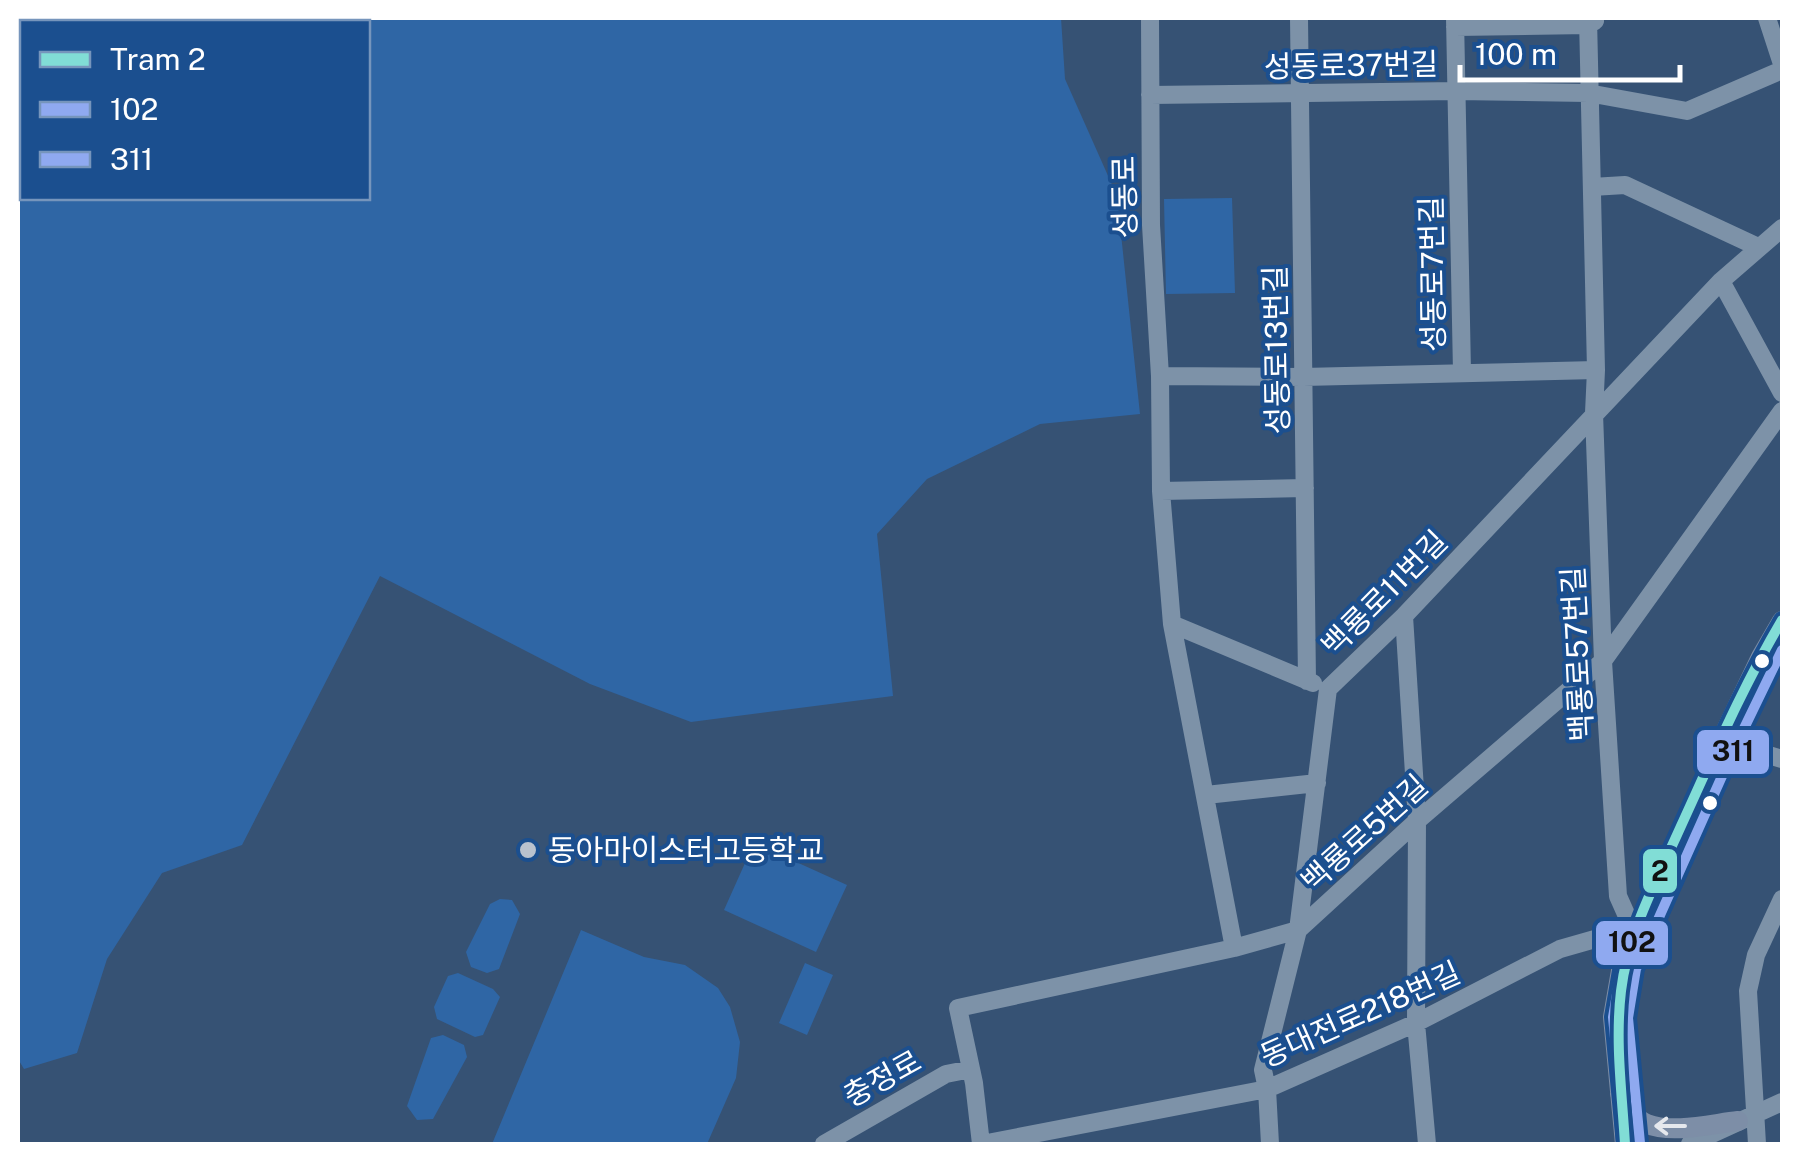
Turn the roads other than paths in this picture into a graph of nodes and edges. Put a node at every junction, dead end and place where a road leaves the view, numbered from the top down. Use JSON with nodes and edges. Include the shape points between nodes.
{"nodes":[{"id":1,"x":1150,"y":18,"type":"edge"},
{"id":2,"x":1299,"y":18,"type":"edge"},
{"id":3,"x":1766,"y":18,"type":"edge"},
{"id":4,"x":1592,"y":20,"type":"edge"},
{"id":5,"x":1455,"y":22,"type":"edge"},
{"id":6,"x":1782,"y":67,"type":"edge"},
{"id":7,"x":1456,"y":91,"type":"junction"},
{"id":8,"x":1300,"y":94,"type":"junction"},
{"id":9,"x":1588,"y":94,"type":"junction"},
{"id":10,"x":1150,"y":95,"type":"junction"},
{"id":11,"x":1592,"y":188,"type":"junction"},
{"id":12,"x":1782,"y":228,"type":"edge"},
{"id":13,"x":1758,"y":248,"type":"junction"},
{"id":14,"x":1721,"y":281,"type":"junction"},
{"id":15,"x":1596,"y":370,"type":"junction"},
{"id":16,"x":1462,"y":372,"type":"junction"},
{"id":17,"x":1160,"y":376,"type":"junction"},
{"id":18,"x":1303,"y":377,"type":"junction"},
{"id":19,"x":1782,"y":393,"type":"edge"},
{"id":20,"x":1782,"y":411,"type":"edge"},
{"id":21,"x":1594,"y":413,"type":"junction"},
{"id":22,"x":1305,"y":488,"type":"junction"},
{"id":23,"x":1160,"y":491,"type":"junction"},
{"id":24,"x":1404,"y":616,"type":"junction"},
{"id":25,"x":1782,"y":621,"type":"edge"},
{"id":26,"x":1172,"y":624,"type":"junction"},
{"id":27,"x":1603,"y":661,"type":"junction"},
{"id":28,"x":1307,"y":681,"type":"junction"},
{"id":29,"x":1328,"y":689,"type":"junction"},
{"id":30,"x":1721,"y":741,"type":"junction"},
{"id":31,"x":1782,"y":759,"type":"edge"},
{"id":32,"x":1317,"y":783,"type":"junction"},
{"id":33,"x":1206,"y":795,"type":"junction"},
{"id":34,"x":1417,"y":821,"type":"junction"},
{"id":35,"x":1782,"y":899,"type":"edge"},
{"id":36,"x":1298,"y":930,"type":"junction"},
{"id":37,"x":1634,"y":932,"type":"junction"},
{"id":38,"x":1234,"y":948,"type":"junction"},
{"id":39,"x":1416,"y":1023,"type":"junction"},
{"id":40,"x":971,"y":1069,"type":"junction"},
{"id":41,"x":1267,"y":1089,"type":"junction"},
{"id":42,"x":1618,"y":1091,"type":"junction"},
{"id":43,"x":1782,"y":1102,"type":"edge"},
{"id":44,"x":1746,"y":1118,"type":"junction"},
{"id":45,"x":824,"y":1144,"type":"edge"},
{"id":46,"x":981,"y":1144,"type":"edge"},
{"id":47,"x":1270,"y":1144,"type":"edge"},
{"id":48,"x":1427,"y":1144,"type":"edge"},
{"id":49,"x":1625,"y":1144,"type":"edge"},
{"id":50,"x":1690,"y":1144,"type":"edge"},
{"id":51,"x":1757,"y":1144,"type":"edge"}],
"edges":[{"from":1,"to":10,"type":"street","name":"성동로"},
{"from":2,"to":8,"type":"street","name":"성동로13번길"},
{"from":3,"to":6,"type":"street","name":"성동로37번길"},
{"from":4,"to":5,"type":"street","name":"백룡로57번길"},
{"from":4,"to":9,"type":"street","name":"백룡로57번길"},
{"from":5,"to":7,"type":"street","name":"성동로7번길"},
{"from":6,"to":9,"type":"street","name":"성동로37번길","via":[[1687,111]]},
{"from":7,"to":8,"type":"street","name":"성동로37번길"},
{"from":7,"to":9,"type":"street","name":"성동로37번길"},
{"from":7,"to":16,"type":"street","name":"성동로7번길"},
{"from":8,"to":10,"type":"street","name":"성동로37번길"},
{"from":8,"to":18,"type":"street","name":"성동로13번길"},
{"from":9,"to":11,"type":"street","name":"백룡로57번길"},
{"from":10,"to":17,"type":"street","name":"성동로"},
{"from":11,"to":13,"type":"street","via":[[1625,185]]},
{"from":11,"to":15,"type":"street","name":"백룡로57번길"},
{"from":12,"to":13,"type":"street","name":"백룡로11번길"},
{"from":13,"to":14,"type":"street","name":"백룡로11번길"},
{"from":14,"to":19,"type":"street"},
{"from":14,"to":21,"type":"street","name":"백룡로11번길"},
{"from":15,"to":16,"type":"street"},
{"from":15,"to":21,"type":"street","name":"백룡로57번길"},
{"from":16,"to":18,"type":"street","name":"성동로7번길"},
{"from":17,"to":18,"type":"street"},
{"from":17,"to":23,"type":"street","name":"성동로"},
{"from":18,"to":22,"type":"street","name":"성동로13번길"},
{"from":20,"to":27,"type":"street","name":"백룡로5번길"},
{"from":21,"to":24,"type":"street","name":"백룡로11번길"},
{"from":21,"to":27,"type":"street","name":"백룡로57번길"},
{"from":22,"to":23,"type":"street"},
{"from":22,"to":28,"type":"street","name":"성동로13번길"},
{"from":23,"to":26,"type":"street","name":"성동로"},
{"from":24,"to":29,"type":"street","name":"백룡로11번길"},
{"from":24,"to":34,"type":"street"},
{"from":25,"to":30,"type":"main road"},
{"from":26,"to":28,"type":"street"},
{"from":26,"to":33,"type":"street","name":"성동로"},
{"from":27,"to":34,"type":"street","name":"백룡로5번길"},
{"from":27,"to":37,"type":"street","name":"백룡로57번길","via":[[1618,896]]},
{"from":28,"to":29,"type":"street"},
{"from":29,"to":32,"type":"street","name":"백룡로11번길"},
{"from":30,"to":31,"type":"street"},
{"from":30,"to":37,"type":"main road"},
{"from":32,"to":33,"type":"street"},
{"from":32,"to":36,"type":"street","name":"백룡로11번길"},
{"from":33,"to":38,"type":"street","name":"성동로"},
{"from":34,"to":36,"type":"street","name":"백룡로5번길"},
{"from":34,"to":39,"type":"street"},
{"from":35,"to":44,"type":"street","via":[[1748,991]]},
{"from":36,"to":38,"type":"street","name":"백룡로5번길"},
{"from":36,"to":41,"type":"street","name":"백룡로11번길","via":[[1263,1070]]},
{"from":37,"to":39,"type":"street","name":"동대전로218번길","via":[[1560,950]]},
{"from":37,"to":42,"type":"main road","via":[[1613,1017]]},
{"from":38,"to":40,"type":"street","name":"백룡로5번길","via":[[958,1008]]},
{"from":39,"to":41,"type":"street","name":"동대전로218번길"},
{"from":39,"to":48,"type":"street"},
{"from":40,"to":45,"type":"street","name":"충정로","via":[[946,1074]]},
{"from":40,"to":46,"type":"street","name":"백룡로5번길"},
{"from":41,"to":46,"type":"street","name":"동대전로218번길"},
{"from":41,"to":47,"type":"street","name":"백룡로11번길"},
{"from":44,"to":42,"type":"main road","one_way":true,"via":[[1648,1125]]},
{"from":42,"to":49,"type":"main road"},
{"from":43,"to":44,"type":"street"},
{"from":44,"to":50,"type":"street"},
{"from":44,"to":51,"type":"street"}]}
